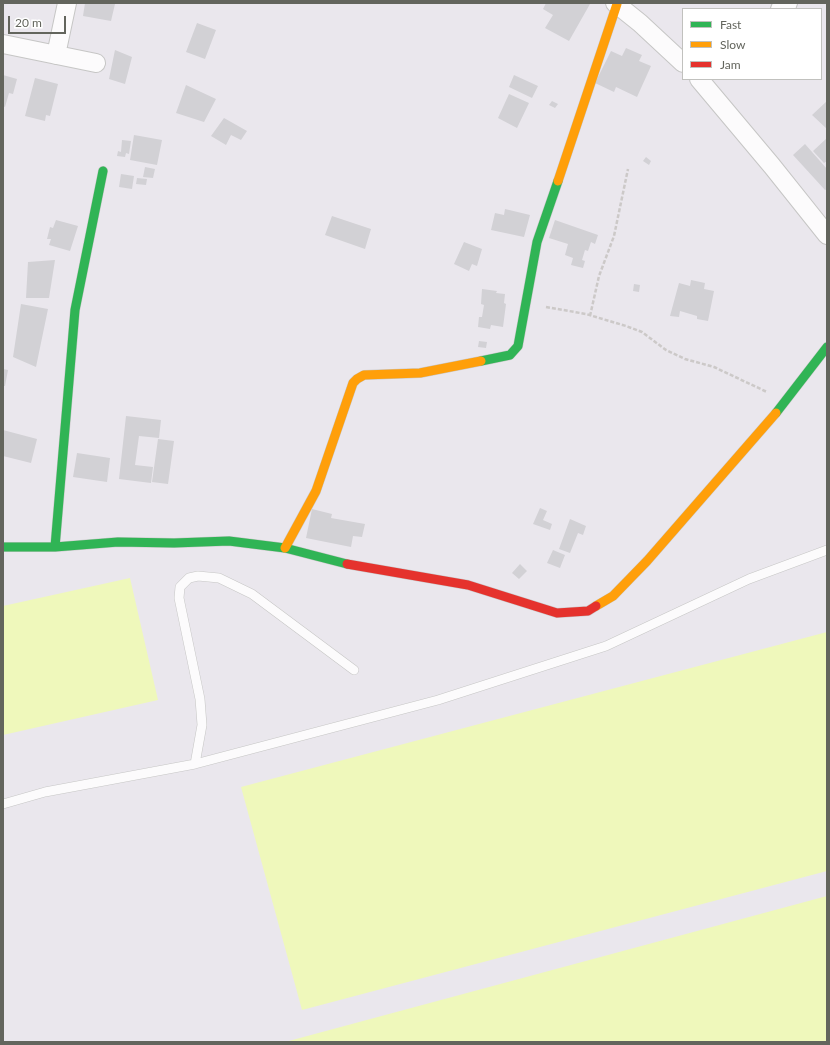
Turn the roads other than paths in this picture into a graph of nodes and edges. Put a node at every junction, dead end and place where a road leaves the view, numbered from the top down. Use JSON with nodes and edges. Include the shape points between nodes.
{"nodes":[{"id":1,"x":67,"y":3,"type":"edge"},
{"id":2,"x":616,"y":4,"type":"edge"},
{"id":3,"x":3,"y":44,"type":"edge"},
{"id":4,"x":56,"y":55,"type":"junction"},
{"id":5,"x":682,"y":62,"type":"edge"},
{"id":6,"x":96,"y":63,"type":"dead end"},
{"id":7,"x":700,"y":80,"type":"edge"},
{"id":8,"x":103,"y":171,"type":"dead end"},
{"id":9,"x":827,"y":235,"type":"edge"},
{"id":10,"x":827,"y":347,"type":"edge"},
{"id":11,"x":3,"y":547,"type":"edge"},
{"id":12,"x":55,"y":547,"type":"junction"},
{"id":13,"x":285,"y":548,"type":"junction"},
{"id":14,"x":827,"y":550,"type":"edge"},
{"id":15,"x":354,"y":670,"type":"dead end"},
{"id":16,"x":195,"y":764,"type":"junction"},
{"id":17,"x":3,"y":804,"type":"edge"}],
"edges":[{"from":1,"to":4,"type":"street"},
{"from":2,"to":5,"type":"street"},
{"from":2,"to":13,"type":"street","via":[[537,242],[518,346],[510,355],[420,373],[364,376],[357,379],[353,383],[316,491]]},
{"from":3,"to":4,"type":"street"},
{"from":4,"to":6,"type":"street"},
{"from":7,"to":9,"type":"street"},
{"from":8,"to":12,"type":"street","via":[[75,310]]},
{"from":10,"to":13,"type":"street","via":[[785,401],[647,561],[613,596],[588,611],[557,613],[468,585],[346,564]]},
{"from":11,"to":12,"type":"street"},
{"from":12,"to":13,"type":"street","via":[[118,542],[229,541]]},
{"from":14,"to":16,"type":"lane","via":[[749,579],[606,646],[438,700]]},
{"from":15,"to":16,"type":"lane","via":[[252,594],[218,578],[189,578],[180,587],[179,598],[200,699],[202,725]]},
{"from":16,"to":17,"type":"lane","via":[[45,792]]}]}
